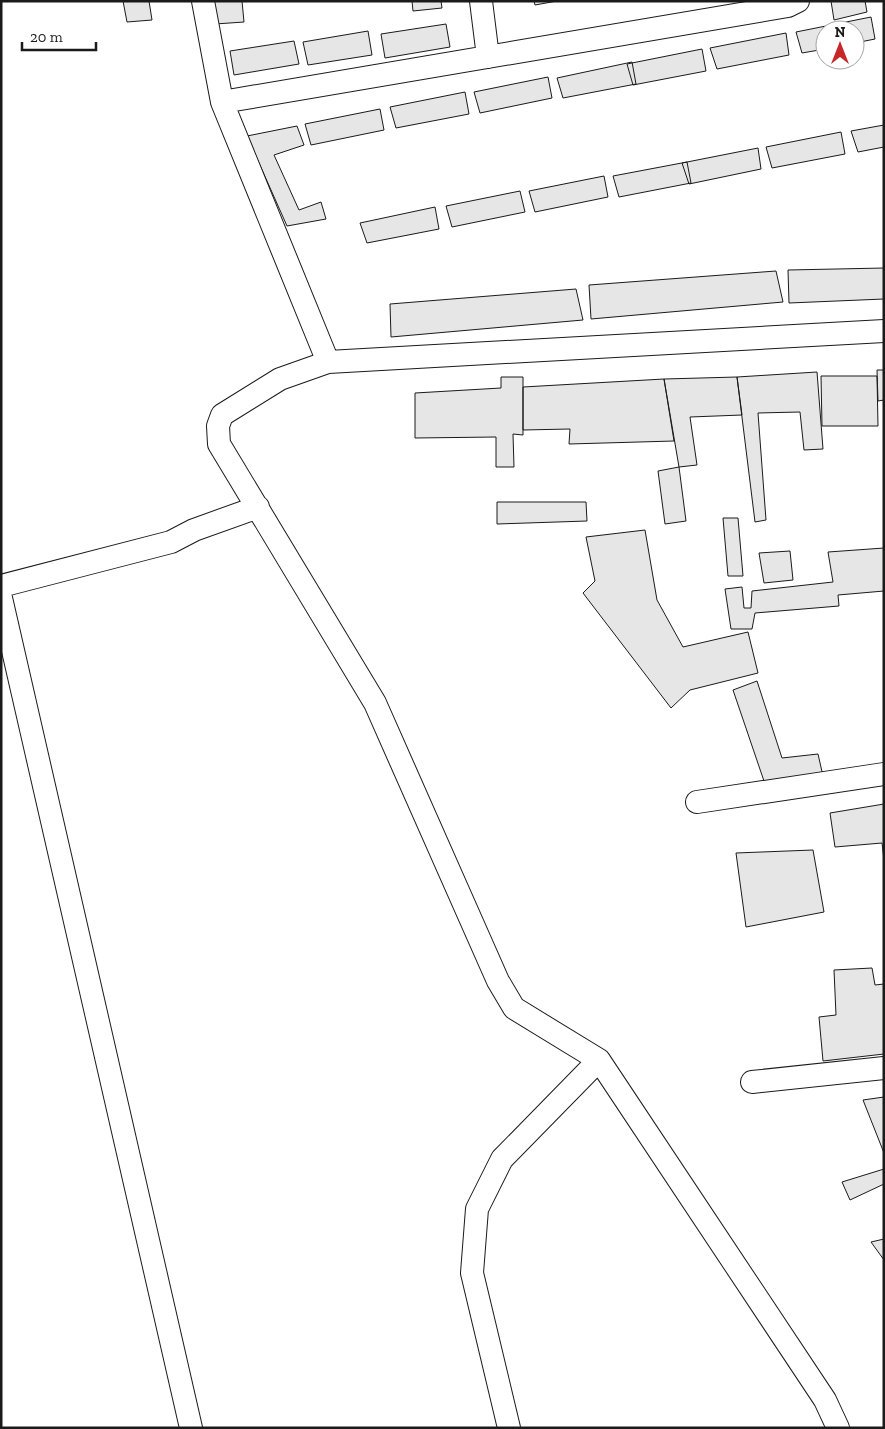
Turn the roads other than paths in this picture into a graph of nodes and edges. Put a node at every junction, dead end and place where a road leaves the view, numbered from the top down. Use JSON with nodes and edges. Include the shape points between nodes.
{"nodes":[{"id":1,"x":203,"y":1,"type":"edge"},
{"id":2,"x":481,"y":1,"type":"edge"},
{"id":3,"x":798,"y":1,"type":"edge"},
{"id":4,"x":488,"y":57,"type":"junction"},
{"id":5,"x":222,"y":102,"type":"junction"},
{"id":6,"x":884,"y":331,"type":"edge"},
{"id":7,"x":328,"y":362,"type":"junction"},
{"id":8,"x":258,"y":507,"type":"junction"},
{"id":9,"x":1,"y":586,"type":"edge"},
{"id":10,"x":1,"y":598,"type":"edge"},
{"id":11,"x":884,"y":774,"type":"edge"},
{"id":12,"x":697,"y":802,"type":"dead end"},
{"id":13,"x":599,"y":1060,"type":"junction"},
{"id":14,"x":884,"y":1068,"type":"edge"},
{"id":15,"x":752,"y":1082,"type":"dead end"},
{"id":16,"x":191,"y":1428,"type":"edge"},
{"id":17,"x":509,"y":1428,"type":"edge"},
{"id":18,"x":838,"y":1428,"type":"edge"}],
"edges":[{"from":1,"to":5,"type":"street"},
{"from":2,"to":4,"type":"street"},
{"from":3,"to":4,"type":"street","via":[[788,6]]},
{"from":4,"to":5,"type":"street"},
{"from":5,"to":7,"type":"street"},
{"from":6,"to":7,"type":"street"},
{"from":7,"to":8,"type":"street","via":[[280,379],[222,415],[218,426],[219,444]]},
{"from":8,"to":9,"type":"street","via":[[194,530],[171,542]]},
{"from":8,"to":13,"type":"street","via":[[375,703],[498,982],[514,1008]]},
{"from":10,"to":16,"type":"street"},
{"from":11,"to":12,"type":"street"},
{"from":13,"to":17,"type":"street","via":[[502,1159],[477,1209],[472,1273]]},
{"from":13,"to":18,"type":"street","via":[[825,1400]]},
{"from":14,"to":15,"type":"street"}]}
